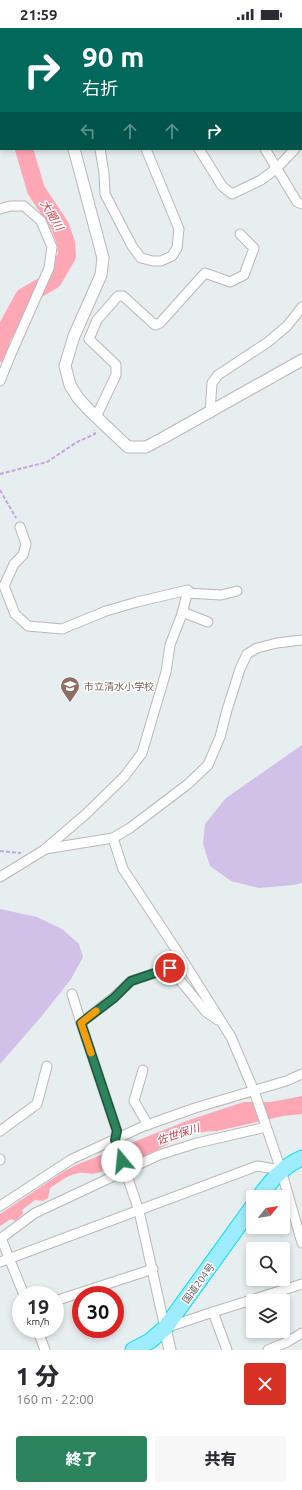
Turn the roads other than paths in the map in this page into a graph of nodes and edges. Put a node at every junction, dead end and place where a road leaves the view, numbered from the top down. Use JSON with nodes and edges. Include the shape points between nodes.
{"nodes":[{"id":1,"x":74,"y":150,"type":"edge"},
{"id":2,"x":100,"y":150,"type":"edge"},
{"id":3,"x":146,"y":150,"type":"edge"},
{"id":4,"x":200,"y":150,"type":"edge"},
{"id":5,"x":265,"y":150,"type":"edge"},
{"id":6,"x":294,"y":150,"type":"edge"},
{"id":7,"x":276,"y":169,"type":"junction"},
{"id":8,"x":302,"y":204,"type":"edge"},
{"id":9,"x":0,"y":209,"type":"edge"},
{"id":10,"x":240,"y":234,"type":"dead end"},
{"id":11,"x":302,"y":307,"type":"edge"},
{"id":12,"x":302,"y":360,"type":"edge"},
{"id":13,"x":0,"y":381,"type":"edge"},
{"id":14,"x":210,"y":413,"type":"junction"},
{"id":15,"x":93,"y":414,"type":"junction"},
{"id":16,"x":20,"y":527,"type":"road end"},
{"id":17,"x":237,"y":591,"type":"dead end"},
{"id":18,"x":187,"y":593,"type":"junction"},
{"id":19,"x":182,"y":612,"type":"junction"},
{"id":20,"x":208,"y":622,"type":"dead end"},
{"id":21,"x":302,"y":640,"type":"edge"},
{"id":22,"x":113,"y":838,"type":"junction"},
{"id":23,"x":44,"y":850,"type":"junction"},
{"id":24,"x":0,"y":877,"type":"edge"},
{"id":25,"x":72,"y":994,"type":"dead end"},
{"id":26,"x":81,"y":1023,"type":"junction"},
{"id":27,"x":223,"y":1024,"type":"junction"},
{"id":28,"x":47,"y":1066,"type":"dead end"},
{"id":29,"x":143,"y":1070,"type":"dead end"},
{"id":30,"x":302,"y":1074,"type":"edge"},
{"id":31,"x":254,"y":1091,"type":"junction"},
{"id":32,"x":265,"y":1124,"type":"junction"},
{"id":33,"x":148,"y":1125,"type":"junction"},
{"id":34,"x":0,"y":1132,"type":"edge"},
{"id":35,"x":115,"y":1140,"type":"junction"},
{"id":36,"x":302,"y":1158,"type":"edge"},
{"id":37,"x":281,"y":1170,"type":"junction"},
{"id":38,"x":125,"y":1171,"type":"junction"},
{"id":39,"x":264,"y":1190,"type":"edge"},
{"id":40,"x":0,"y":1206,"type":"edge"},
{"id":41,"x":139,"y":1211,"type":"junction"},
{"id":42,"x":246,"y":1216,"type":"edge"},
{"id":43,"x":0,"y":1238,"type":"edge"},
{"id":44,"x":302,"y":1243,"type":"edge"},
{"id":45,"x":9,"y":1258,"type":"junction"},
{"id":46,"x":0,"y":1262,"type":"edge"},
{"id":47,"x":153,"y":1269,"type":"junction"},
{"id":48,"x":302,"y":1284,"type":"edge"},
{"id":49,"x":20,"y":1286,"type":"edge"},
{"id":50,"x":64,"y":1298,"type":"edge"},
{"id":51,"x":213,"y":1312,"type":"junction"},
{"id":52,"x":165,"y":1328,"type":"junction"},
{"id":53,"x":302,"y":1333,"type":"edge"},
{"id":54,"x":41,"y":1338,"type":"edge"},
{"id":55,"x":46,"y":1350,"type":"edge"},
{"id":56,"x":133,"y":1350,"type":"edge"},
{"id":57,"x":170,"y":1350,"type":"edge"},
{"id":58,"x":227,"y":1350,"type":"edge"},
{"id":59,"x":268,"y":1350,"type":"edge"}],
"edges":[{"from":1,"to":15,"type":"street","via":[[103,258],[101,275],[74,336],[65,366],[70,385]]},
{"from":2,"to":3,"type":"street","via":[[105,194],[132,246],[141,258],[161,261],[172,256],[177,248],[180,229]]},
{"from":4,"to":7,"type":"street","via":[[222,186],[232,194],[261,180]]},
{"from":5,"to":7,"type":"street"},
{"from":6,"to":7,"type":"street"},
{"from":7,"to":8,"type":"street","via":[[297,202]]},
{"from":9,"to":13,"type":"street","via":[[24,206],[41,221],[52,246],[49,268]]},
{"from":10,"to":15,"type":"street","via":[[254,248],[244,275],[230,282],[205,273],[160,323],[155,325],[123,296],[118,296],[97,320],[89,339],[116,365],[116,375]]},
{"from":11,"to":14,"type":"street","via":[[287,326],[268,342],[218,375],[212,383]]},
{"from":12,"to":14,"type":"street"},
{"from":14,"to":15,"type":"street","via":[[146,447],[139,448],[128,447]]},
{"from":16,"to":18,"type":"street","via":[[26,544],[23,555],[14,564],[4,586],[15,614],[28,626],[62,629],[118,607],[188,590]]},
{"from":17,"to":18,"type":"street","via":[[221,595]]},
{"from":18,"to":19,"type":"street"},
{"from":19,"to":20,"type":"street"},
{"from":19,"to":23,"type":"street","via":[[170,645],[166,672],[142,753],[124,777]]},
{"from":21,"to":22,"type":"street","via":[[257,648],[247,654],[220,737],[208,765],[188,784]]},
{"from":22,"to":23,"type":"street"},
{"from":22,"to":27,"type":"street","via":[[123,869]]},
{"from":23,"to":24,"type":"street"},
{"from":25,"to":26,"type":"street"},
{"from":26,"to":27,"type":"street","via":[[114,998],[131,981],[170,968],[206,1012]]},
{"from":26,"to":35,"type":"street","via":[[117,1131]]},
{"from":27,"to":31,"type":"street"},
{"from":28,"to":34,"type":"street","via":[[37,1104]]},
{"from":29,"to":33,"type":"street","via":[[134,1101]]},
{"from":30,"to":31,"type":"street"},
{"from":31,"to":32,"type":"street"},
{"from":31,"to":33,"type":"street","via":[[202,1105]]},
{"from":32,"to":37,"type":"street"},
{"from":32,"to":38,"type":"street","via":[[159,1155]]},
{"from":33,"to":35,"type":"street"},
{"from":35,"to":38,"type":"street"},
{"from":35,"to":40,"type":"street","via":[[72,1159]]},
{"from":36,"to":37,"type":"highway"},
{"from":37,"to":39,"type":"highway"},
{"from":37,"to":41,"type":"street","via":[[258,1166]]},
{"from":37,"to":44,"type":"street"},
{"from":38,"to":41,"type":"street"},
{"from":38,"to":43,"type":"street","via":[[35,1213]]},
{"from":41,"to":45,"type":"street"},
{"from":41,"to":47,"type":"street"},
{"from":42,"to":52,"type":"highway","name":"国道204号"},
{"from":43,"to":45,"type":"street"},
{"from":45,"to":46,"type":"street"},
{"from":45,"to":49,"type":"street"},
{"from":47,"to":50,"type":"street"},
{"from":47,"to":52,"type":"street"},
{"from":48,"to":51,"type":"street"},
{"from":51,"to":52,"type":"street"},
{"from":51,"to":58,"type":"street"},
{"from":52,"to":56,"type":"highway","name":"国道204号","via":[[150,1341]]},
{"from":52,"to":57,"type":"street"},
{"from":53,"to":59,"type":"street"},
{"from":54,"to":55,"type":"street"}]}
